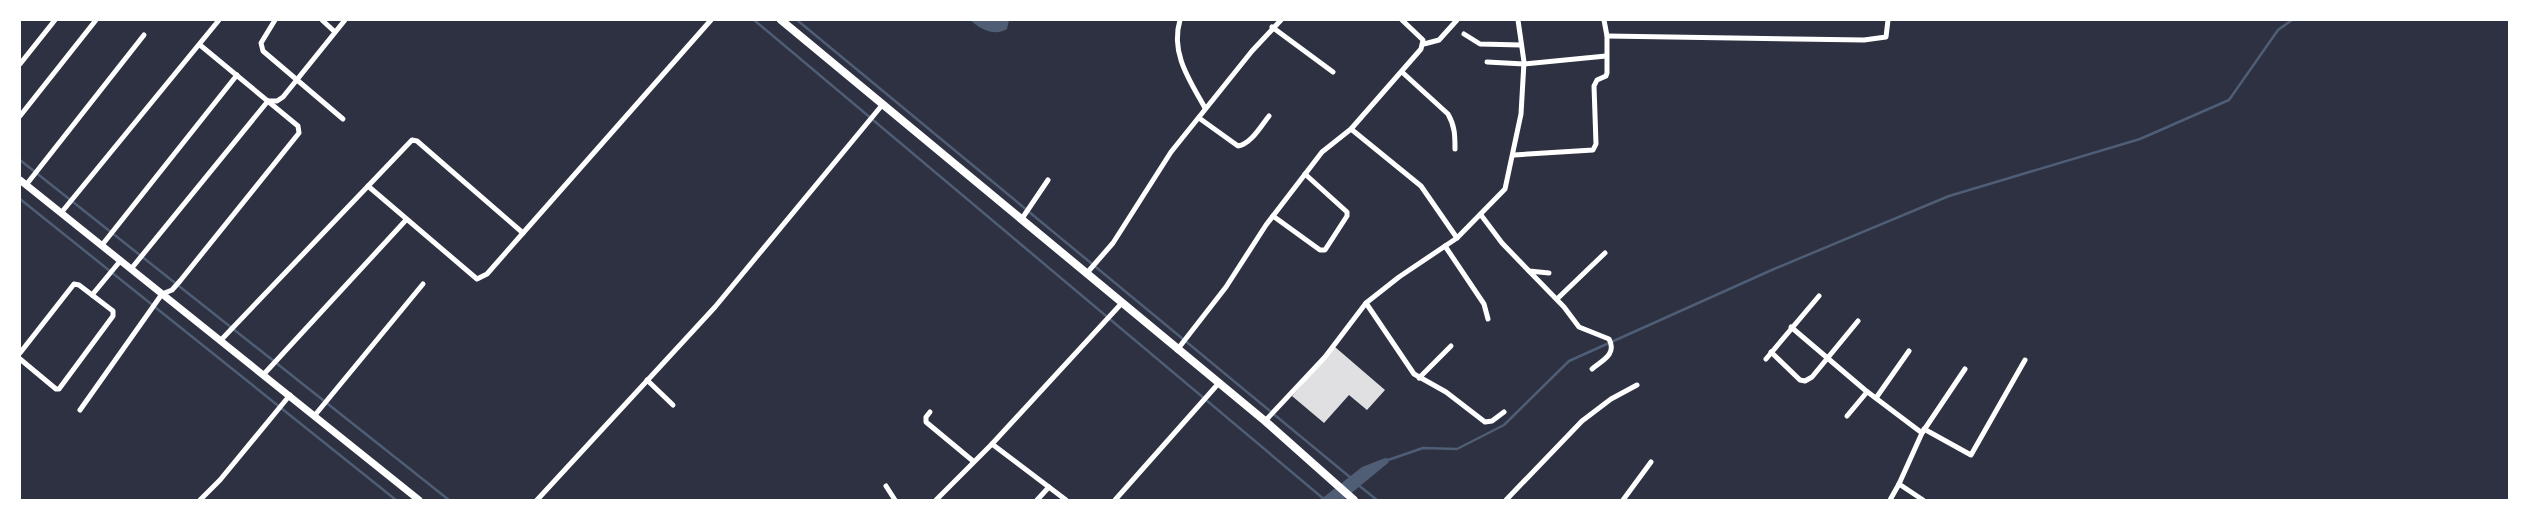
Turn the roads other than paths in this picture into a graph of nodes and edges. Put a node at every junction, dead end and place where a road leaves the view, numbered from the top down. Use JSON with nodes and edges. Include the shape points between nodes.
{"nodes":[{"id":1,"x":46,"y":20,"type":"edge"},
{"id":2,"x":96,"y":20,"type":"edge"},
{"id":3,"x":219,"y":20,"type":"edge"},
{"id":4,"x":275,"y":20,"type":"edge"},
{"id":5,"x":322,"y":20,"type":"edge"},
{"id":6,"x":344,"y":20,"type":"edge"},
{"id":7,"x":712,"y":20,"type":"edge"},
{"id":8,"x":782,"y":20,"type":"edge"},
{"id":9,"x":1180,"y":20,"type":"edge"},
{"id":10,"x":1281,"y":20,"type":"edge"},
{"id":11,"x":1402,"y":20,"type":"edge"},
{"id":12,"x":1457,"y":20,"type":"edge"},
{"id":13,"x":1518,"y":20,"type":"edge"},
{"id":14,"x":1604,"y":20,"type":"edge"},
{"id":15,"x":1888,"y":20,"type":"edge"},
{"id":16,"x":54,"y":22,"type":"edge"},
{"id":17,"x":790,"y":24,"type":"edge"},
{"id":18,"x":1272,"y":28,"type":"junction"},
{"id":19,"x":336,"y":32,"type":"junction"},
{"id":20,"x":1464,"y":34,"type":"dead end"},
{"id":21,"x":144,"y":35,"type":"dead end"},
{"id":22,"x":1607,"y":36,"type":"junction"},
{"id":23,"x":1424,"y":44,"type":"junction"},
{"id":24,"x":200,"y":45,"type":"junction"},
{"id":25,"x":1521,"y":45,"type":"junction"},
{"id":26,"x":1606,"y":56,"type":"junction"},
{"id":27,"x":1487,"y":62,"type":"dead end"},
{"id":28,"x":20,"y":64,"type":"edge"},
{"id":29,"x":1524,"y":64,"type":"junction"},
{"id":30,"x":1333,"y":72,"type":"dead end"},
{"id":31,"x":1402,"y":72,"type":"junction"},
{"id":32,"x":237,"y":75,"type":"junction"},
{"id":33,"x":298,"y":79,"type":"junction"},
{"id":34,"x":268,"y":101,"type":"junction"},
{"id":35,"x":883,"y":104,"type":"junction"},
{"id":36,"x":1205,"y":108,"type":"junction"},
{"id":37,"x":20,"y":116,"type":"edge"},
{"id":38,"x":1269,"y":116,"type":"dead end"},
{"id":39,"x":1199,"y":118,"type":"junction"},
{"id":40,"x":343,"y":119,"type":"dead end"},
{"id":41,"x":1351,"y":129,"type":"junction"},
{"id":42,"x":1454,"y":148,"type":"dead end"},
{"id":43,"x":1514,"y":155,"type":"junction"},
{"id":44,"x":1305,"y":174,"type":"junction"},
{"id":45,"x":1048,"y":180,"type":"dead end"},
{"id":46,"x":23,"y":183,"type":"edge"},
{"id":47,"x":368,"y":186,"type":"junction"},
{"id":48,"x":61,"y":213,"type":"junction"},
{"id":49,"x":1481,"y":215,"type":"junction"},
{"id":50,"x":1273,"y":216,"type":"junction"},
{"id":51,"x":406,"y":220,"type":"junction"},
{"id":52,"x":1021,"y":220,"type":"junction"},
{"id":53,"x":523,"y":233,"type":"junction"},
{"id":54,"x":1457,"y":238,"type":"junction"},
{"id":55,"x":102,"y":244,"type":"junction"},
{"id":56,"x":1445,"y":246,"type":"junction"},
{"id":57,"x":1605,"y":253,"type":"dead end"},
{"id":58,"x":121,"y":260,"type":"junction"},
{"id":59,"x":131,"y":269,"type":"junction"},
{"id":60,"x":1529,"y":271,"type":"junction"},
{"id":61,"x":1549,"y":273,"type":"dead end"},
{"id":62,"x":1086,"y":274,"type":"junction"},
{"id":63,"x":423,"y":284,"type":"dead end"},
{"id":64,"x":162,"y":294,"type":"junction"},
{"id":65,"x":92,"y":295,"type":"junction"},
{"id":66,"x":1819,"y":296,"type":"dead end"},
{"id":67,"x":1557,"y":299,"type":"junction"},
{"id":68,"x":1121,"y":304,"type":"junction"},
{"id":69,"x":1366,"y":304,"type":"junction"},
{"id":70,"x":1488,"y":318,"type":"dead end"},
{"id":71,"x":1858,"y":321,"type":"dead end"},
{"id":72,"x":1791,"y":327,"type":"junction"},
{"id":73,"x":221,"y":340,"type":"junction"},
{"id":74,"x":1451,"y":346,"type":"dead end"},
{"id":75,"x":1177,"y":350,"type":"junction"},
{"id":76,"x":1771,"y":352,"type":"junction"},
{"id":77,"x":1909,"y":352,"type":"dead end"},
{"id":78,"x":20,"y":353,"type":"edge"},
{"id":79,"x":1828,"y":358,"type":"junction"},
{"id":80,"x":20,"y":359,"type":"edge"},
{"id":81,"x":1766,"y":359,"type":"dead end"},
{"id":82,"x":2025,"y":360,"type":"dead end"},
{"id":83,"x":1592,"y":369,"type":"dead end"},
{"id":84,"x":1965,"y":369,"type":"dead end"},
{"id":85,"x":264,"y":374,"type":"junction"},
{"id":86,"x":1419,"y":378,"type":"junction"},
{"id":87,"x":647,"y":380,"type":"junction"},
{"id":88,"x":1218,"y":384,"type":"junction"},
{"id":89,"x":1637,"y":386,"type":"dead end"},
{"id":90,"x":1868,"y":392,"type":"junction"},
{"id":91,"x":290,"y":395,"type":"junction"},
{"id":92,"x":1876,"y":398,"type":"junction"},
{"id":93,"x":673,"y":405,"type":"dead end"},
{"id":94,"x":80,"y":410,"type":"dead end"},
{"id":95,"x":930,"y":412,"type":"dead end"},
{"id":96,"x":1504,"y":412,"type":"dead end"},
{"id":97,"x":314,"y":415,"type":"junction"},
{"id":98,"x":1847,"y":416,"type":"dead end"},
{"id":99,"x":1265,"y":421,"type":"junction"},
{"id":100,"x":1923,"y":431,"type":"junction"},
{"id":101,"x":992,"y":444,"type":"junction"},
{"id":102,"x":973,"y":461,"type":"junction"},
{"id":103,"x":1651,"y":462,"type":"dead end"},
{"id":104,"x":1899,"y":484,"type":"junction"},
{"id":105,"x":886,"y":486,"type":"dead end"},
{"id":106,"x":1049,"y":487,"type":"junction"},
{"id":107,"x":1351,"y":499,"type":"edge"},
{"id":108,"x":200,"y":500,"type":"edge"},
{"id":109,"x":420,"y":500,"type":"edge"},
{"id":110,"x":537,"y":500,"type":"edge"},
{"id":111,"x":895,"y":500,"type":"edge"},
{"id":112,"x":936,"y":500,"type":"edge"},
{"id":113,"x":1037,"y":500,"type":"edge"},
{"id":114,"x":1066,"y":500,"type":"edge"},
{"id":115,"x":1115,"y":500,"type":"edge"},
{"id":116,"x":1506,"y":500,"type":"edge"},
{"id":117,"x":1623,"y":500,"type":"edge"},
{"id":118,"x":1890,"y":500,"type":"edge"},
{"id":119,"x":1924,"y":500,"type":"edge"}],
"edges":[{"from":1,"to":16,"type":"street"},
{"from":2,"to":37,"type":"street"},
{"from":3,"to":24,"type":"street"},
{"from":4,"to":33,"type":"street","via":[[260,46]]},
{"from":5,"to":19,"type":"street"},
{"from":6,"to":19,"type":"street"},
{"from":7,"to":53,"type":"street"},
{"from":8,"to":17,"type":"highway"},
{"from":9,"to":36,"type":"street","via":[[1177,45],[1180,59]]},
{"from":10,"to":18,"type":"street"},
{"from":11,"to":23,"type":"street"},
{"from":12,"to":23,"type":"street","via":[[1439,40]]},
{"from":13,"to":25,"type":"street"},
{"from":14,"to":22,"type":"street"},
{"from":15,"to":22,"type":"street","via":[[1886,37],[1864,40]]},
{"from":16,"to":28,"type":"street"},
{"from":17,"to":35,"type":"highway"},
{"from":18,"to":30,"type":"street"},
{"from":18,"to":36,"type":"street"},
{"from":19,"to":33,"type":"street"},
{"from":20,"to":25,"type":"street","via":[[1480,44]]},
{"from":21,"to":46,"type":"street"},
{"from":22,"to":26,"type":"street"},
{"from":23,"to":31,"type":"street"},
{"from":24,"to":32,"type":"street"},
{"from":24,"to":48,"type":"street"},
{"from":25,"to":29,"type":"street"},
{"from":26,"to":29,"type":"street"},
{"from":26,"to":43,"type":"street","via":[[1606,76],[1596,80],[1594,86],[1596,144],[1593,150]]},
{"from":27,"to":29,"type":"street"},
{"from":29,"to":43,"type":"street"},
{"from":31,"to":41,"type":"street"},
{"from":31,"to":42,"type":"street","via":[[1448,114],[1453,122]]},
{"from":32,"to":34,"type":"street"},
{"from":32,"to":55,"type":"street"},
{"from":33,"to":34,"type":"street","via":[[283,97]]},
{"from":33,"to":40,"type":"street"},
{"from":34,"to":59,"type":"street"},
{"from":34,"to":64,"type":"street","via":[[298,126],[299,133],[180,282]]},
{"from":35,"to":52,"type":"highway"},
{"from":35,"to":87,"type":"street","via":[[715,307]]},
{"from":36,"to":39,"type":"street"},
{"from":38,"to":39,"type":"street","via":[[1251,138],[1238,146]]},
{"from":39,"to":62,"type":"street","via":[[1171,152],[1113,243]]},
{"from":41,"to":44,"type":"street","via":[[1322,152]]},
{"from":41,"to":54,"type":"street","via":[[1421,186]]},
{"from":43,"to":49,"type":"street","via":[[1505,189]]},
{"from":44,"to":50,"type":"street"},
{"from":44,"to":50,"type":"street","via":[[1347,212],[1325,250],[1320,250]]},
{"from":45,"to":52,"type":"street"},
{"from":46,"to":48,"type":"main road"},
{"from":47,"to":51,"type":"street"},
{"from":47,"to":53,"type":"street","via":[[409,143],[416,140]]},
{"from":47,"to":73,"type":"street"},
{"from":48,"to":55,"type":"main road"},
{"from":49,"to":54,"type":"street"},
{"from":49,"to":60,"type":"street"},
{"from":50,"to":75,"type":"street","via":[[1226,287]]},
{"from":51,"to":53,"type":"street","via":[[477,279],[487,274]]},
{"from":51,"to":85,"type":"street"},
{"from":52,"to":62,"type":"highway"},
{"from":54,"to":56,"type":"street"},
{"from":55,"to":58,"type":"main road"},
{"from":56,"to":69,"type":"street"},
{"from":56,"to":70,"type":"street","via":[[1484,304]]},
{"from":57,"to":67,"type":"street"},
{"from":58,"to":59,"type":"main road"},
{"from":58,"to":65,"type":"street"},
{"from":59,"to":64,"type":"main road"},
{"from":60,"to":61,"type":"street"},
{"from":60,"to":67,"type":"street"},
{"from":62,"to":68,"type":"highway"},
{"from":63,"to":97,"type":"street"},
{"from":64,"to":73,"type":"main road"},
{"from":64,"to":94,"type":"street"},
{"from":65,"to":78,"type":"street","via":[[79,285],[72,286]]},
{"from":65,"to":80,"type":"street","via":[[112,310],[113,316],[60,388],[56,389]]},
{"from":66,"to":72,"type":"street"},
{"from":67,"to":83,"type":"street","via":[[1579,326],[1611,341],[1612,353]]},
{"from":68,"to":75,"type":"highway"},
{"from":68,"to":101,"type":"street"},
{"from":69,"to":86,"type":"street"},
{"from":69,"to":99,"type":"street","via":[[1325,357]]},
{"from":71,"to":79,"type":"street"},
{"from":72,"to":76,"type":"street"},
{"from":72,"to":79,"type":"street"},
{"from":73,"to":85,"type":"main road"},
{"from":74,"to":86,"type":"street"},
{"from":75,"to":88,"type":"highway"},
{"from":76,"to":79,"type":"street","via":[[1805,381]]},
{"from":76,"to":81,"type":"street"},
{"from":77,"to":92,"type":"street"},
{"from":79,"to":90,"type":"street"},
{"from":82,"to":100,"type":"street","via":[[1971,455]]},
{"from":84,"to":100,"type":"street"},
{"from":85,"to":91,"type":"main road"},
{"from":86,"to":96,"type":"street","via":[[1446,392],[1485,422]]},
{"from":87,"to":93,"type":"street"},
{"from":87,"to":110,"type":"street"},
{"from":88,"to":99,"type":"highway"},
{"from":88,"to":115,"type":"street"},
{"from":89,"to":116,"type":"street","via":[[1611,399],[1582,421]]},
{"from":90,"to":92,"type":"street"},
{"from":90,"to":98,"type":"street"},
{"from":91,"to":97,"type":"main road"},
{"from":91,"to":108,"type":"street"},
{"from":92,"to":100,"type":"street"},
{"from":95,"to":102,"type":"street","via":[[926,422]]},
{"from":97,"to":109,"type":"main road"},
{"from":99,"to":107,"type":"highway"},
{"from":100,"to":104,"type":"street"},
{"from":101,"to":102,"type":"street"},
{"from":101,"to":106,"type":"street"},
{"from":102,"to":112,"type":"street"},
{"from":103,"to":117,"type":"street"},
{"from":104,"to":118,"type":"street"},
{"from":104,"to":119,"type":"street"},
{"from":105,"to":111,"type":"street"},
{"from":106,"to":113,"type":"street"},
{"from":106,"to":114,"type":"street"}]}
